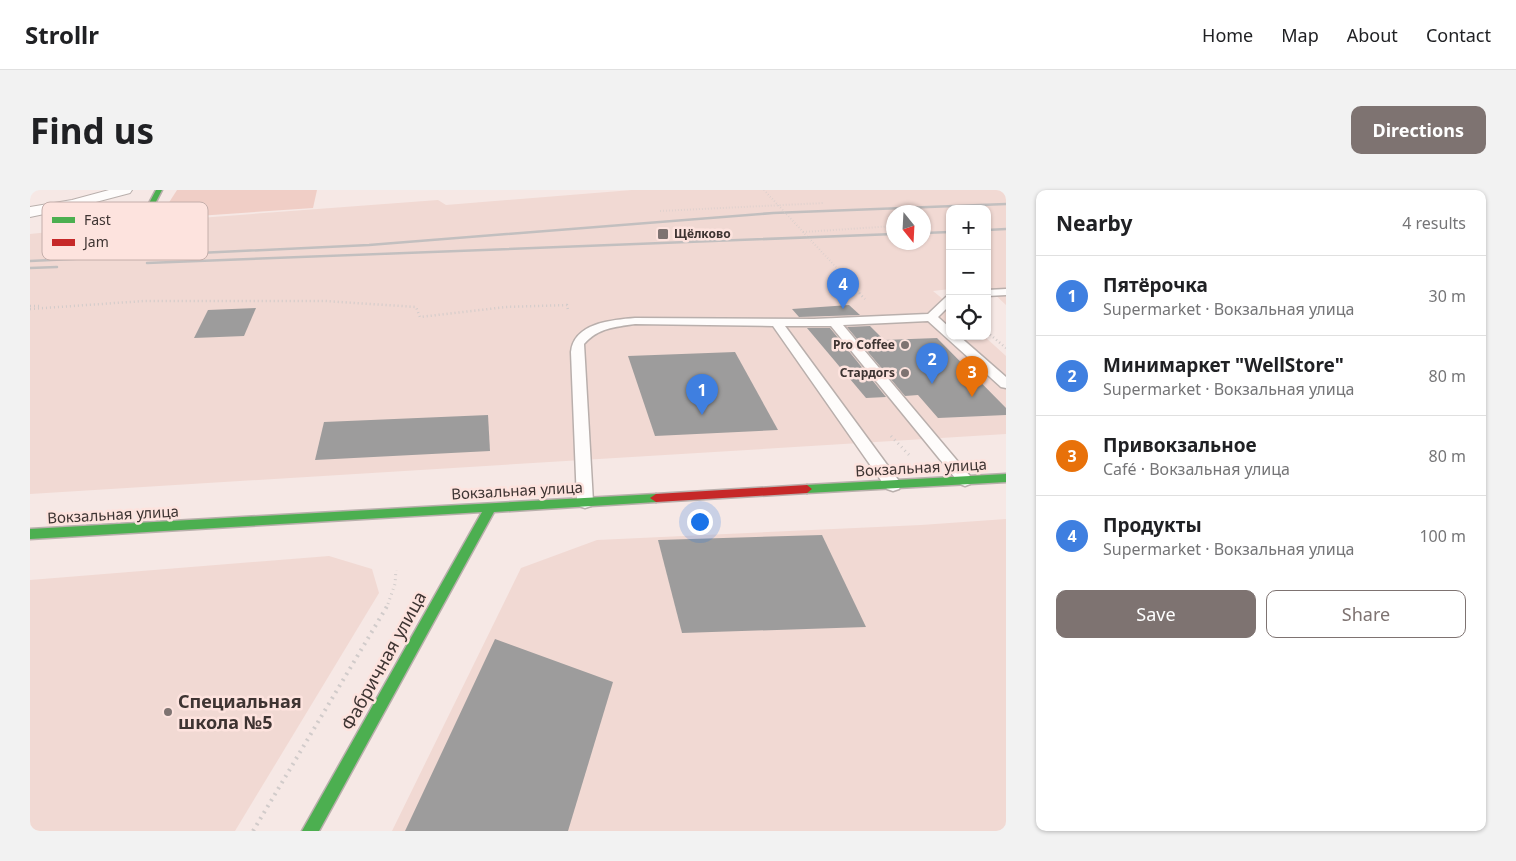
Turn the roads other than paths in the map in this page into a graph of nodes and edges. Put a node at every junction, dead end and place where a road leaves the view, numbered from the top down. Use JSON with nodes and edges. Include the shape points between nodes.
{"nodes":[{"id":1,"x":125,"y":190,"type":"edge"},
{"id":2,"x":158,"y":190,"type":"edge"},
{"id":3,"x":80,"y":202,"type":"edge"},
{"id":4,"x":154,"y":202,"type":"edge"},
{"id":5,"x":1006,"y":292,"type":"edge"},
{"id":6,"x":991,"y":293,"type":"edge"},
{"id":7,"x":946,"y":303,"type":"edge"},
{"id":8,"x":931,"y":317,"type":"junction"},
{"id":9,"x":776,"y":322,"type":"junction"},
{"id":10,"x":834,"y":322,"type":"junction"},
{"id":11,"x":946,"y":330,"type":"edge"},
{"id":12,"x":957,"y":340,"type":"edge"},
{"id":13,"x":1006,"y":384,"type":"edge"},
{"id":14,"x":1006,"y":478,"type":"edge"},
{"id":15,"x":965,"y":480,"type":"junction"},
{"id":16,"x":893,"y":485,"type":"junction"},
{"id":17,"x":585,"y":502,"type":"junction"},
{"id":18,"x":490,"y":508,"type":"junction"},
{"id":19,"x":30,"y":534,"type":"edge"},
{"id":20,"x":310,"y":831,"type":"edge"}],
"edges":[{"from":1,"to":3,"type":"street"},
{"from":2,"to":4,"type":"main road"},
{"from":5,"to":6,"type":"lane"},
{"from":7,"to":8,"type":"lane"},
{"from":8,"to":10,"type":"lane"},
{"from":8,"to":11,"type":"lane"},
{"from":9,"to":10,"type":"lane"},
{"from":9,"to":16,"type":"lane"},
{"from":9,"to":17,"type":"lane","via":[[635,321],[600,327],[582,336],[577,352]]},
{"from":10,"to":15,"type":"lane"},
{"from":12,"to":13,"type":"lane"},
{"from":14,"to":15,"type":"main road","name":"Вокзальная улица"},
{"from":15,"to":16,"type":"main road","name":"Вокзальная улица"},
{"from":16,"to":17,"type":"main road","name":"Вокзальная улица"},
{"from":17,"to":18,"type":"main road","name":"Вокзальная улица"},
{"from":18,"to":19,"type":"main road","name":"Вокзальная улица"},
{"from":18,"to":20,"type":"main road","name":"Фабричная улица"}]}
